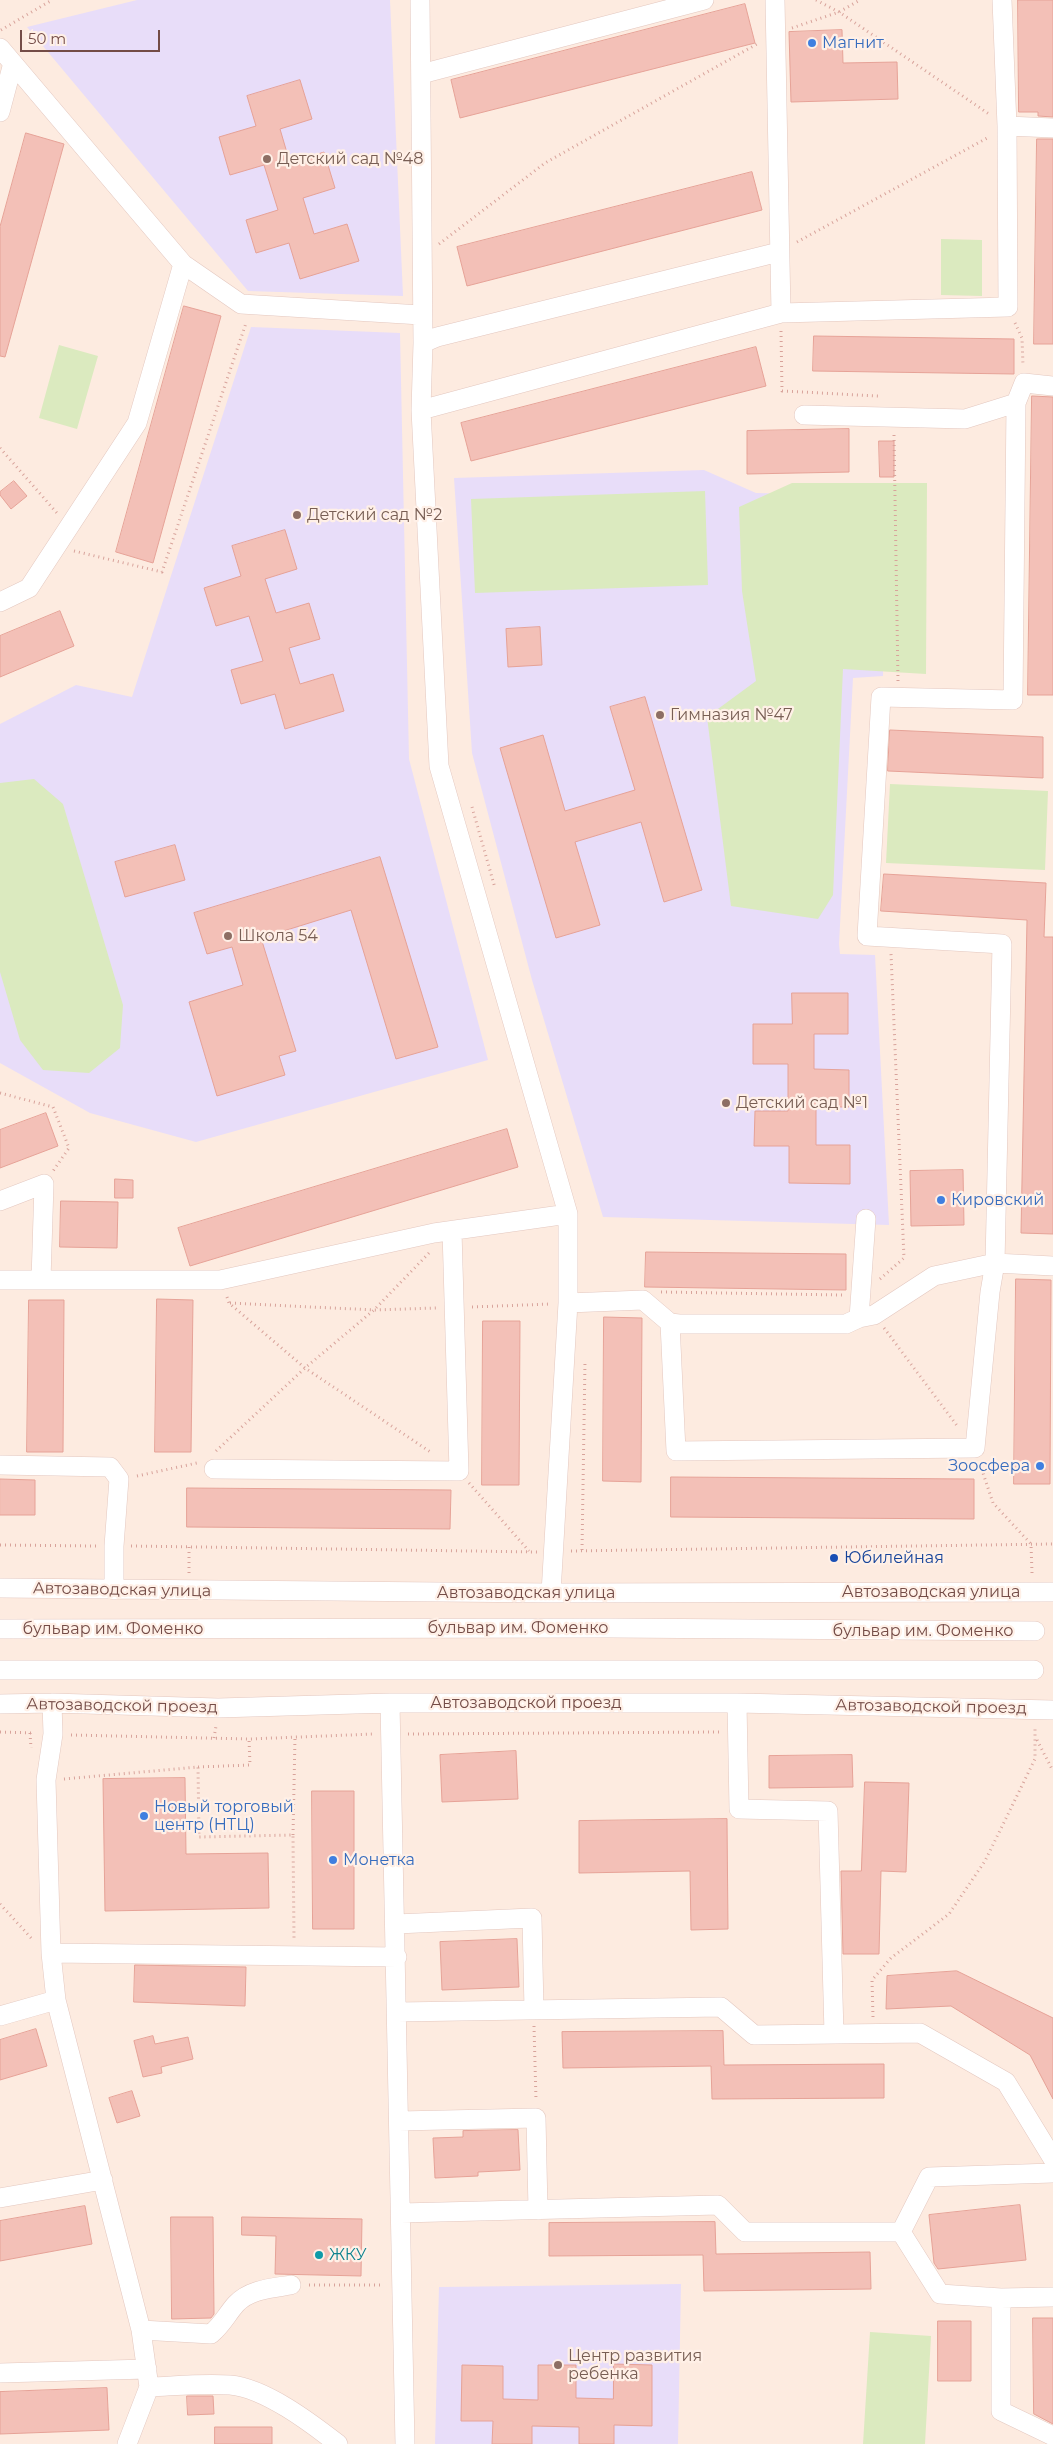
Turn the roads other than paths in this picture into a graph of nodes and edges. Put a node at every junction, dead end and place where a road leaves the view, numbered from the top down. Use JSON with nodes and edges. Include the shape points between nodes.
{"nodes":[{"id":1,"x":420,"y":0,"type":"edge"},
{"id":2,"x":704,"y":0,"type":"edge"},
{"id":3,"x":775,"y":0,"type":"edge"},
{"id":4,"x":1002,"y":0,"type":"edge"},
{"id":5,"x":0,"y":48,"type":"edge"},
{"id":6,"x":13,"y":63,"type":"junction"},
{"id":7,"x":421,"y":74,"type":"junction"},
{"id":8,"x":0,"y":112,"type":"edge"},
{"id":9,"x":1008,"y":126,"type":"junction"},
{"id":10,"x":1053,"y":128,"type":"edge"},
{"id":11,"x":780,"y":252,"type":"junction"},
{"id":12,"x":182,"y":264,"type":"junction"},
{"id":13,"x":781,"y":312,"type":"junction"},
{"id":14,"x":421,"y":316,"type":"junction"},
{"id":15,"x":423,"y":343,"type":"junction"},
{"id":16,"x":1053,"y":386,"type":"edge"},
{"id":17,"x":1016,"y":403,"type":"junction"},
{"id":18,"x":421,"y":410,"type":"junction"},
{"id":19,"x":804,"y":415,"type":"dead end"},
{"id":20,"x":0,"y":602,"type":"edge"},
{"id":21,"x":0,"y":1201,"type":"edge"},
{"id":22,"x":568,"y":1214,"type":"junction"},
{"id":23,"x":866,"y":1219,"type":"dead end"},
{"id":24,"x":452,"y":1230,"type":"junction"},
{"id":25,"x":996,"y":1263,"type":"junction"},
{"id":26,"x":1053,"y":1266,"type":"edge"},
{"id":27,"x":0,"y":1280,"type":"edge"},
{"id":28,"x":41,"y":1280,"type":"junction"},
{"id":29,"x":568,"y":1303,"type":"junction"},
{"id":30,"x":859,"y":1318,"type":"junction"},
{"id":31,"x":670,"y":1323,"type":"junction"},
{"id":32,"x":210,"y":1462,"type":"road end"},
{"id":33,"x":0,"y":1465,"type":"edge"},
{"id":34,"x":0,"y":1588,"type":"edge"},
{"id":35,"x":114,"y":1590,"type":"junction"},
{"id":36,"x":1053,"y":1592,"type":"edge"},
{"id":37,"x":551,"y":1593,"type":"junction"},
{"id":38,"x":0,"y":1629,"type":"edge"},
{"id":39,"x":1035,"y":1632,"type":"dead end"},
{"id":40,"x":0,"y":1670,"type":"edge"},
{"id":41,"x":1034,"y":1670,"type":"dead end"},
{"id":42,"x":52,"y":1703,"type":"junction"},
{"id":43,"x":390,"y":1703,"type":"junction"},
{"id":44,"x":737,"y":1703,"type":"junction"},
{"id":45,"x":0,"y":1704,"type":"edge"},
{"id":46,"x":1053,"y":1710,"type":"edge"},
{"id":47,"x":396,"y":1924,"type":"junction"},
{"id":48,"x":51,"y":1953,"type":"junction"},
{"id":49,"x":397,"y":1957,"type":"junction"},
{"id":50,"x":56,"y":2000,"type":"junction"},
{"id":51,"x":534,"y":2010,"type":"junction"},
{"id":52,"x":398,"y":2012,"type":"junction"},
{"id":53,"x":0,"y":2016,"type":"edge"},
{"id":54,"x":834,"y":2034,"type":"junction"},
{"id":55,"x":400,"y":2120,"type":"junction"},
{"id":56,"x":1053,"y":2159,"type":"edge"},
{"id":57,"x":1053,"y":2173,"type":"edge"},
{"id":58,"x":103,"y":2180,"type":"junction"},
{"id":59,"x":0,"y":2198,"type":"edge"},
{"id":60,"x":538,"y":2210,"type":"junction"},
{"id":61,"x":401,"y":2213,"type":"junction"},
{"id":62,"x":901,"y":2232,"type":"junction"},
{"id":63,"x":291,"y":2285,"type":"road end"},
{"id":64,"x":1053,"y":2297,"type":"edge"},
{"id":65,"x":1001,"y":2298,"type":"junction"},
{"id":66,"x":141,"y":2330,"type":"junction"},
{"id":67,"x":0,"y":2373,"type":"edge"},
{"id":68,"x":148,"y":2378,"type":"junction"},
{"id":69,"x":1053,"y":2436,"type":"edge"},
{"id":70,"x":127,"y":2444,"type":"edge"},
{"id":71,"x":338,"y":2444,"type":"edge"},
{"id":72,"x":405,"y":2444,"type":"edge"}],
"edges":[{"from":1,"to":7,"type":"street"},
{"from":2,"to":7,"type":"street"},
{"from":3,"to":11,"type":"street"},
{"from":4,"to":9,"type":"street"},
{"from":5,"to":6,"type":"street"},
{"from":6,"to":8,"type":"street"},
{"from":6,"to":12,"type":"street"},
{"from":7,"to":14,"type":"street"},
{"from":9,"to":10,"type":"street"},
{"from":9,"to":13,"type":"street","via":[[1008,307]]},
{"from":11,"to":13,"type":"street"},
{"from":11,"to":15,"type":"street"},
{"from":12,"to":14,"type":"street","via":[[241,304]]},
{"from":12,"to":20,"type":"street","via":[[137,423],[30,588]]},
{"from":13,"to":18,"type":"street"},
{"from":14,"to":15,"type":"street"},
{"from":15,"to":18,"type":"street"},
{"from":16,"to":17,"type":"street","via":[[1024,383]]},
{"from":17,"to":19,"type":"street","via":[[965,419]]},
{"from":17,"to":25,"type":"street","via":[[1013,700],[881,697],[867,936],[1002,944]]},
{"from":18,"to":22,"type":"street","via":[[439,766]]},
{"from":21,"to":28,"type":"street","via":[[44,1184]]},
{"from":22,"to":24,"type":"street"},
{"from":22,"to":29,"type":"street"},
{"from":23,"to":30,"type":"street"},
{"from":24,"to":28,"type":"street","via":[[220,1280]]},
{"from":24,"to":32,"type":"street","via":[[458,1470]]},
{"from":25,"to":26,"type":"street"},
{"from":25,"to":30,"type":"street","via":[[934,1276],[874,1315]]},
{"from":25,"to":31,"type":"street","via":[[990,1292],[974,1448],[676,1451]]},
{"from":27,"to":28,"type":"street"},
{"from":29,"to":31,"type":"street","via":[[643,1300]]},
{"from":29,"to":37,"type":"street"},
{"from":30,"to":31,"type":"street","via":[[846,1324]]},
{"from":33,"to":35,"type":"street","via":[[110,1467],[119,1480]]},
{"from":34,"to":35,"type":"street","name":"Автозаводская улица"},
{"from":35,"to":37,"type":"street","name":"Автозаводская улица"},
{"from":36,"to":37,"type":"street","name":"Автозаводская улица"},
{"from":38,"to":39,"type":"street","name":"бульвар им. Фоменко","via":[[618,1628]]},
{"from":40,"to":41,"type":"street"},
{"from":42,"to":43,"type":"street","name":"Автозаводской проезд","via":[[218,1708]]},
{"from":42,"to":45,"type":"street","name":"Автозаводской проезд"},
{"from":42,"to":48,"type":"street","via":[[53,1734],[46,1780]]},
{"from":43,"to":44,"type":"street","name":"Автозаводской проезд"},
{"from":43,"to":47,"type":"street"},
{"from":44,"to":46,"type":"street","name":"Автозаводской проезд"},
{"from":44,"to":54,"type":"street","via":[[739,1809],[828,1811]]},
{"from":47,"to":49,"type":"street"},
{"from":47,"to":51,"type":"street","via":[[532,1918]]},
{"from":48,"to":49,"type":"street"},
{"from":48,"to":50,"type":"street"},
{"from":49,"to":52,"type":"street"},
{"from":50,"to":53,"type":"street"},
{"from":50,"to":58,"type":"street"},
{"from":51,"to":52,"type":"street"},
{"from":51,"to":54,"type":"street","via":[[721,2007],[754,2035]]},
{"from":52,"to":55,"type":"street"},
{"from":54,"to":56,"type":"street","via":[[920,2033],[1006,2082]]},
{"from":55,"to":60,"type":"street","via":[[536,2118]]},
{"from":55,"to":61,"type":"street"},
{"from":57,"to":62,"type":"street","via":[[929,2177]]},
{"from":58,"to":59,"type":"street"},
{"from":58,"to":66,"type":"street"},
{"from":60,"to":61,"type":"street"},
{"from":60,"to":62,"type":"street","via":[[718,2205],[745,2232]]},
{"from":61,"to":72,"type":"street"},
{"from":62,"to":65,"type":"street","via":[[940,2294]]},
{"from":63,"to":66,"type":"street","via":[[256,2291],[237,2303],[223,2324],[211,2334]]},
{"from":64,"to":65,"type":"street"},
{"from":65,"to":69,"type":"street","via":[[1001,2411]]},
{"from":66,"to":68,"type":"street"},
{"from":67,"to":68,"type":"street"},
{"from":68,"to":70,"type":"street"},
{"from":68,"to":71,"type":"street","via":[[232,2385],[297,2413]]}]}
